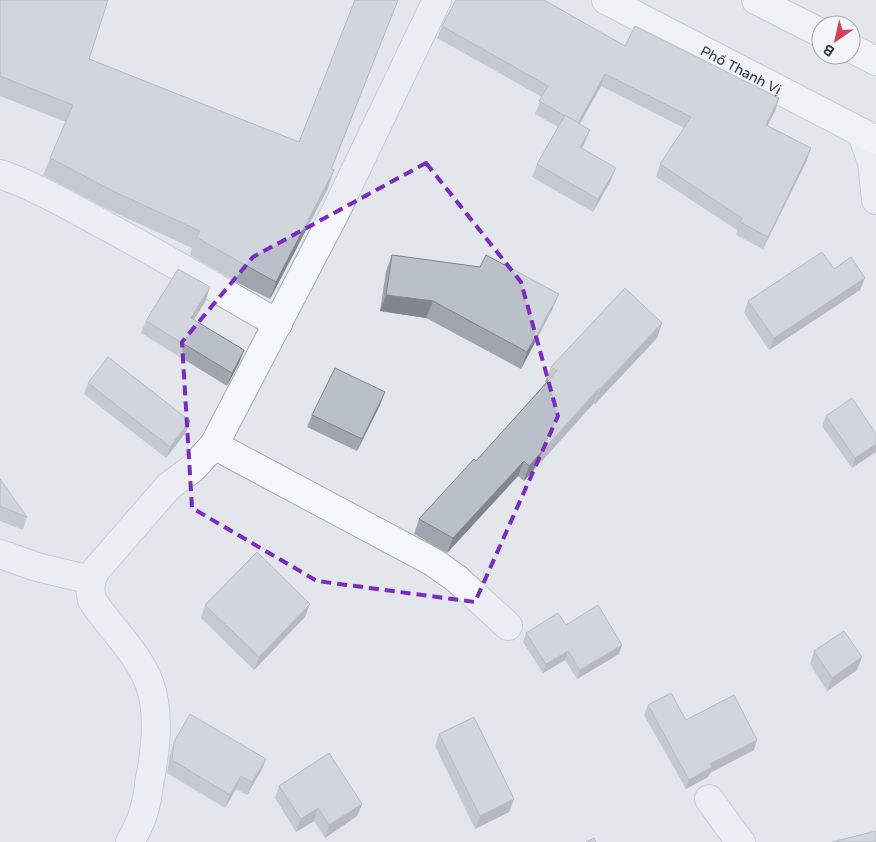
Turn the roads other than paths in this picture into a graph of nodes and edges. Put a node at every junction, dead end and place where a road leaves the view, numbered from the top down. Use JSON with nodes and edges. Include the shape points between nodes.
{"nodes":[{"id":1,"x":437,"y":0,"type":"edge"},
{"id":2,"x":606,"y":0,"type":"edge"},
{"id":3,"x":756,"y":0,"type":"edge"},
{"id":4,"x":811,"y":28,"type":"edge"},
{"id":5,"x":861,"y":53,"type":"edge"},
{"id":6,"x":876,"y":61,"type":"edge"},
{"id":7,"x":868,"y":136,"type":"edge"},
{"id":8,"x":0,"y":174,"type":"edge"},
{"id":9,"x":876,"y":200,"type":"edge"},
{"id":10,"x":278,"y":324,"type":"junction"},
{"id":11,"x":214,"y":445,"type":"junction"},
{"id":12,"x":0,"y":554,"type":"edge"},
{"id":13,"x":90,"y":580,"type":"junction"},
{"id":14,"x":508,"y":626,"type":"dead end"},
{"id":15,"x":709,"y":799,"type":"dead end"},
{"id":16,"x":130,"y":842,"type":"edge"},
{"id":17,"x":741,"y":842,"type":"edge"}],
"edges":[{"from":1,"to":10,"type":"street"},
{"from":2,"to":7,"type":"main road","name":"Phố Thanh Vị"},
{"from":3,"to":4,"type":"main road"},
{"from":5,"to":6,"type":"main road"},
{"from":7,"to":9,"type":"street"},
{"from":8,"to":10,"type":"street","via":[[57,199]]},
{"from":10,"to":11,"type":"street"},
{"from":11,"to":13,"type":"street","via":[[192,469],[169,486]]},
{"from":11,"to":14,"type":"street","via":[[434,562]]},
{"from":12,"to":13,"type":"street"},
{"from":13,"to":16,"type":"street","via":[[92,600],[137,659],[150,685],[155,710],[148,792],[143,814]]},
{"from":15,"to":17,"type":"street"}]}
